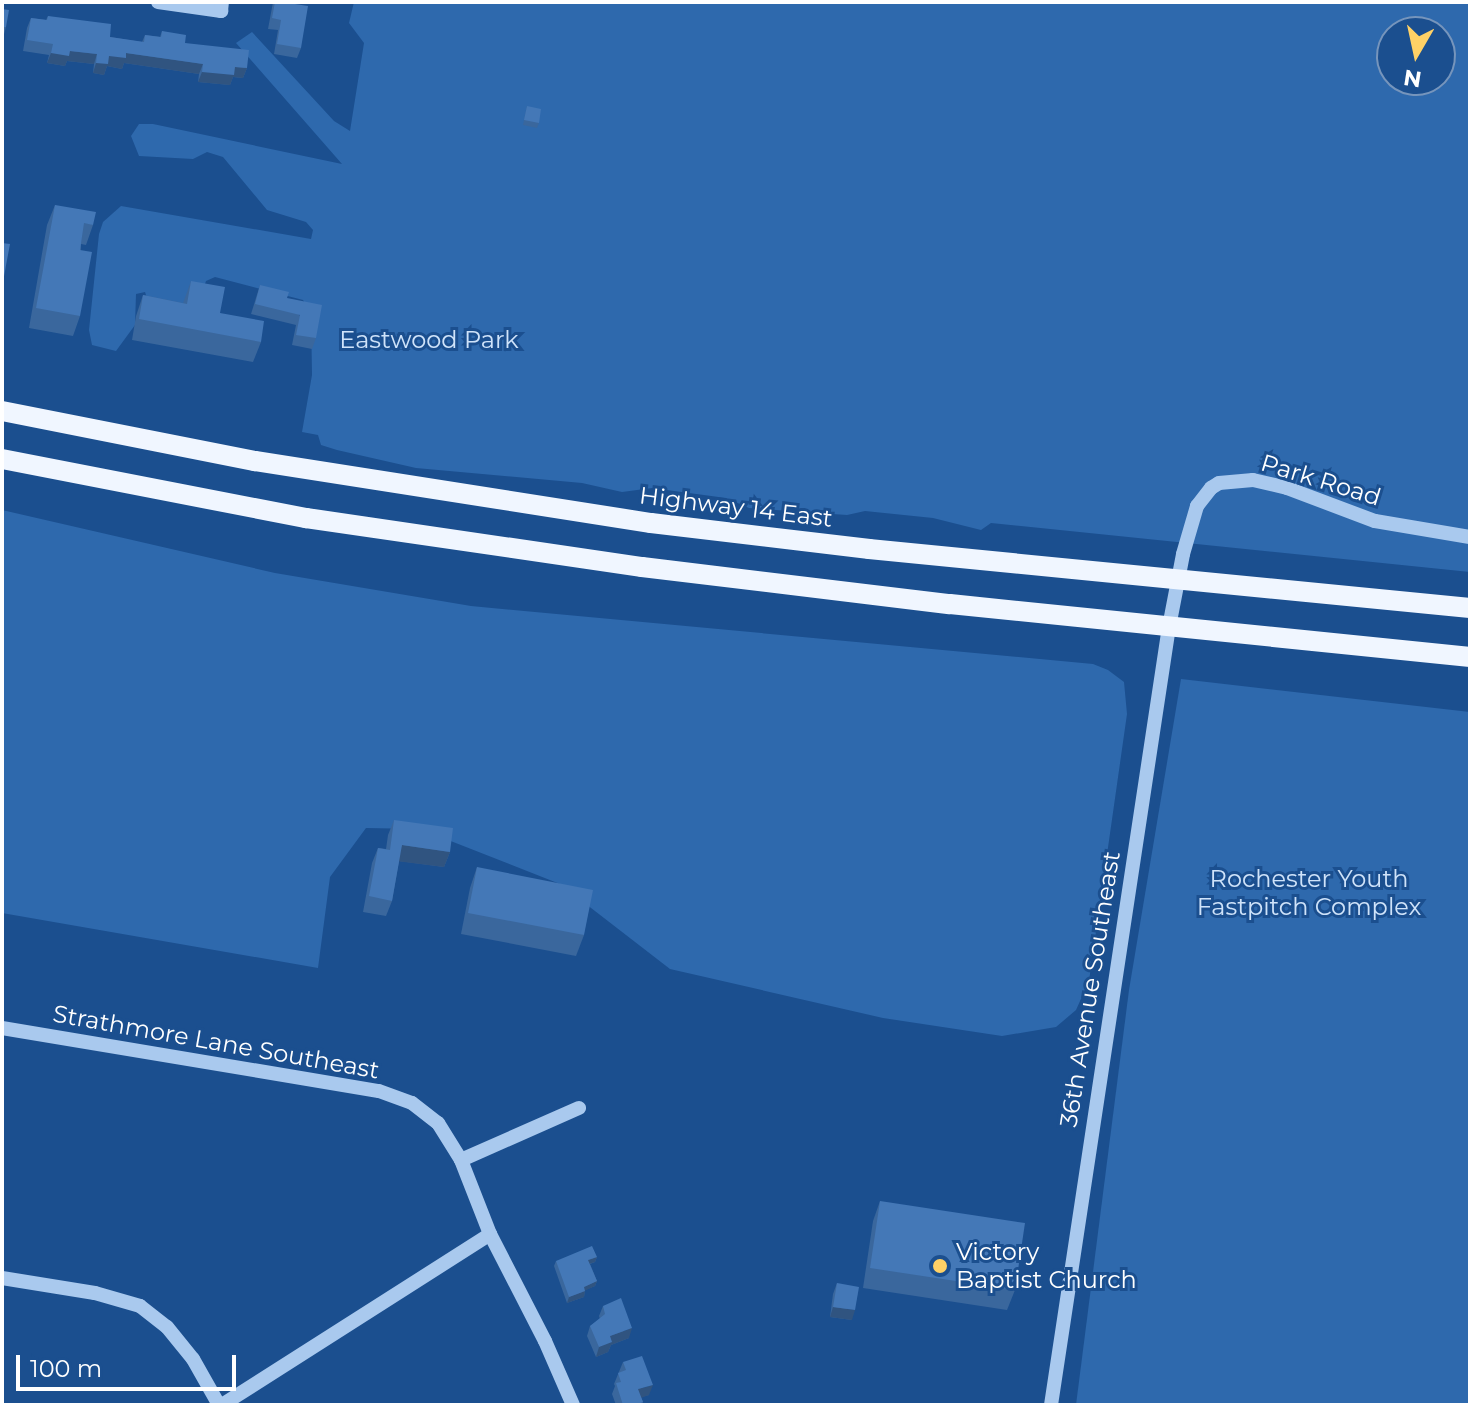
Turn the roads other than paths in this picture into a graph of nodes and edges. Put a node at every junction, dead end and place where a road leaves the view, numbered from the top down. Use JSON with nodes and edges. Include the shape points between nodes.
{"nodes":[{"id":1,"x":158,"y":2,"type":"edge"},
{"id":2,"x":222,"y":2,"type":"edge"},
{"id":3,"x":2,"y":411,"type":"edge"},
{"id":4,"x":2,"y":459,"type":"edge"},
{"id":5,"x":1470,"y":537,"type":"edge"},
{"id":6,"x":1177,"y":581,"type":"junction"},
{"id":7,"x":1470,"y":608,"type":"edge"},
{"id":8,"x":1169,"y":627,"type":"junction"},
{"id":9,"x":1470,"y":657,"type":"edge"},
{"id":10,"x":2,"y":1028,"type":"edge"},
{"id":11,"x":579,"y":1108,"type":"dead end"},
{"id":12,"x":461,"y":1160,"type":"junction"},
{"id":13,"x":490,"y":1234,"type":"junction"},
{"id":14,"x":2,"y":1278,"type":"edge"},
{"id":15,"x":220,"y":1405,"type":"edge"},
{"id":16,"x":573,"y":1405,"type":"edge"},
{"id":17,"x":1051,"y":1405,"type":"edge"}],
"edges":[{"from":1,"to":2,"type":"street","via":[[221,11]]},
{"from":3,"to":6,"type":"main road","name":"Highway 14 East","via":[[255,461],[507,502],[841,546]]},
{"from":4,"to":8,"type":"main road","via":[[306,518],[466,542],[836,592]]},
{"from":5,"to":6,"type":"street","name":"Park Road","via":[[1375,521],[1287,488],[1237,479],[1211,488],[1197,506]]},
{"from":6,"to":7,"type":"main road","name":"Highway 14 East"},
{"from":6,"to":8,"type":"street","name":"36th Avenue Southeast"},
{"from":8,"to":9,"type":"main road"},
{"from":8,"to":17,"type":"street","name":"36th Avenue Southeast"},
{"from":10,"to":12,"type":"street","name":"Strathmore Lane Southeast","via":[[379,1091],[412,1103],[438,1123]]},
{"from":11,"to":12,"type":"street"},
{"from":12,"to":13,"type":"street","name":"Strathmore Lane Southeast"},
{"from":13,"to":15,"type":"street"},
{"from":13,"to":16,"type":"street","name":"Strathmore Lane Southeast"},
{"from":14,"to":15,"type":"street","via":[[140,1306],[167,1327],[193,1359]]}]}
